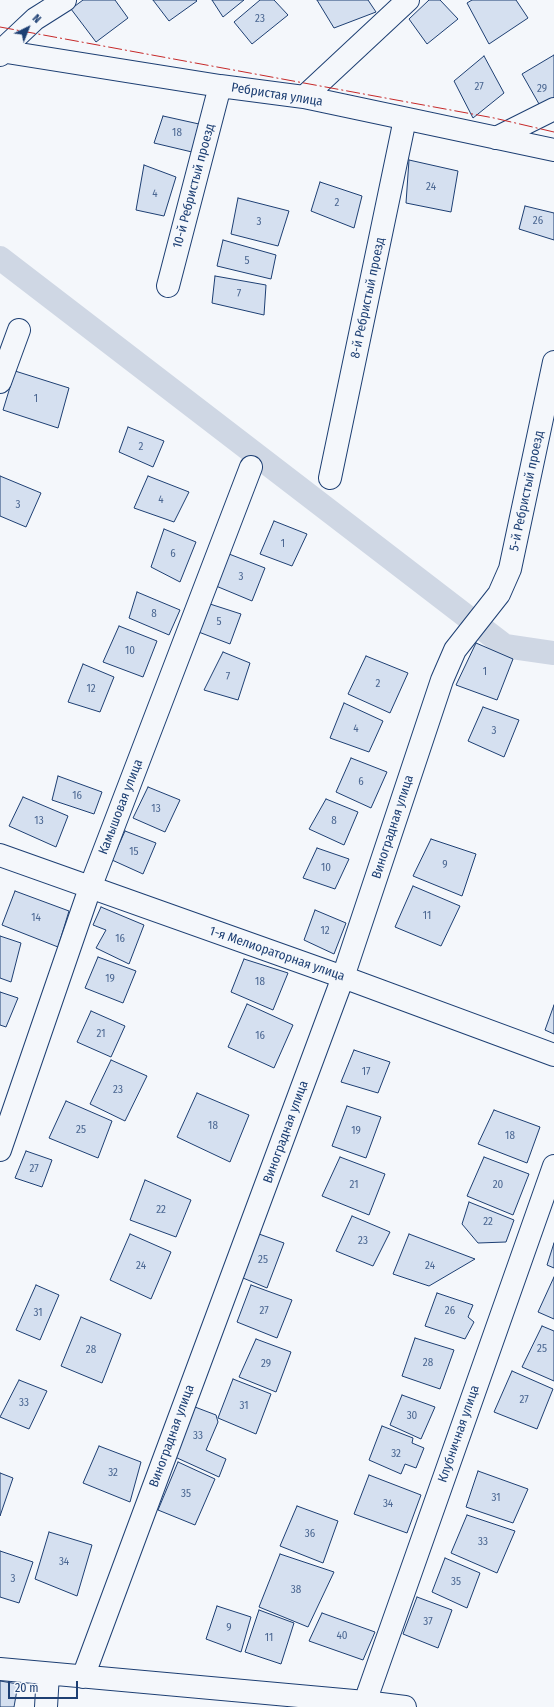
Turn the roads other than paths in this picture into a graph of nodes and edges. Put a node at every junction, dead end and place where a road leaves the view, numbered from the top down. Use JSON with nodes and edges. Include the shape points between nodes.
{"nodes":[{"id":1,"x":65,"y":0,"type":"edge"},
{"id":2,"x":408,"y":0,"type":"edge"},
{"id":3,"x":0,"y":53,"type":"edge"},
{"id":4,"x":220,"y":86,"type":"junction"},
{"id":5,"x":304,"y":97,"type":"junction"},
{"id":6,"x":554,"y":109,"type":"edge"},
{"id":7,"x":405,"y":119,"type":"junction"},
{"id":8,"x":496,"y":138,"type":"junction"},
{"id":9,"x":554,"y":150,"type":"edge"},
{"id":10,"x":168,"y":286,"type":"dead end"},
{"id":11,"x":19,"y":330,"type":"dead end"},
{"id":12,"x":554,"y":362,"type":"edge"},
{"id":13,"x":0,"y":382,"type":"edge"},
{"id":14,"x":251,"y":467,"type":"dead end"},
{"id":15,"x":330,"y":478,"type":"dead end"},
{"id":16,"x":498,"y":594,"type":"joint"},
{"id":17,"x":0,"y":855,"type":"edge"},
{"id":18,"x":90,"y":888,"type":"junction"},
{"id":19,"x":343,"y":977,"type":"junction"},
{"id":20,"x":554,"y":1055,"type":"edge"},
{"id":21,"x":0,"y":1150,"type":"edge"},
{"id":22,"x":554,"y":1166,"type":"edge"},
{"id":23,"x":0,"y":1669,"type":"edge"},
{"id":24,"x":48,"y":1674,"type":"junction"},
{"id":25,"x":83,"y":1677,"type":"junction"},
{"id":26,"x":322,"y":1702,"type":"edge"},
{"id":27,"x":365,"y":1702,"type":"junction"},
{"id":28,"x":46,"y":1707,"type":"edge"},
{"id":29,"x":405,"y":1707,"type":"edge"}],
"edges":[{"from":1,"to":3,"type":"street","via":[[35,19]]},
{"from":2,"to":5,"type":"street"},
{"from":3,"to":4,"type":"street","name":"Ребристая улица"},
{"from":4,"to":5,"type":"street","name":"Ребристая улица"},
{"from":4,"to":10,"type":"street","name":"10-й Ребристый проезд"},
{"from":5,"to":7,"type":"street","name":"Ребристая улица"},
{"from":6,"to":8,"type":"street"},
{"from":7,"to":8,"type":"street","name":"Ребристая улица"},
{"from":7,"to":15,"type":"street","name":"8-й Ребристый проезд"},
{"from":8,"to":9,"type":"street","name":"Ребристая улица"},
{"from":11,"to":13,"type":"street"},
{"from":12,"to":16,"type":"street","name":"5-й Ребристый проезд","via":[[510,569]]},
{"from":14,"to":18,"type":"street","name":"Камышовая улица"},
{"from":16,"to":19,"type":"street","name":"Виноградная улица","via":[[455,650],[442,680]]},
{"from":17,"to":18,"type":"street","name":"1-я Мелиораторная улица"},
{"from":18,"to":19,"type":"street","name":"1-я Мелиораторная улица"},
{"from":18,"to":21,"type":"street","name":"Камышовая улица"},
{"from":19,"to":20,"type":"street","name":"1-я Мелиораторная улица"},
{"from":19,"to":25,"type":"street","name":"Виноградная улица"},
{"from":22,"to":27,"type":"street","name":"Клубничная улица"},
{"from":23,"to":24,"type":"street"},
{"from":24,"to":25,"type":"street"},
{"from":24,"to":28,"type":"street"},
{"from":25,"to":26,"type":"street"},
{"from":26,"to":27,"type":"street"},
{"from":27,"to":29,"type":"street"}]}
